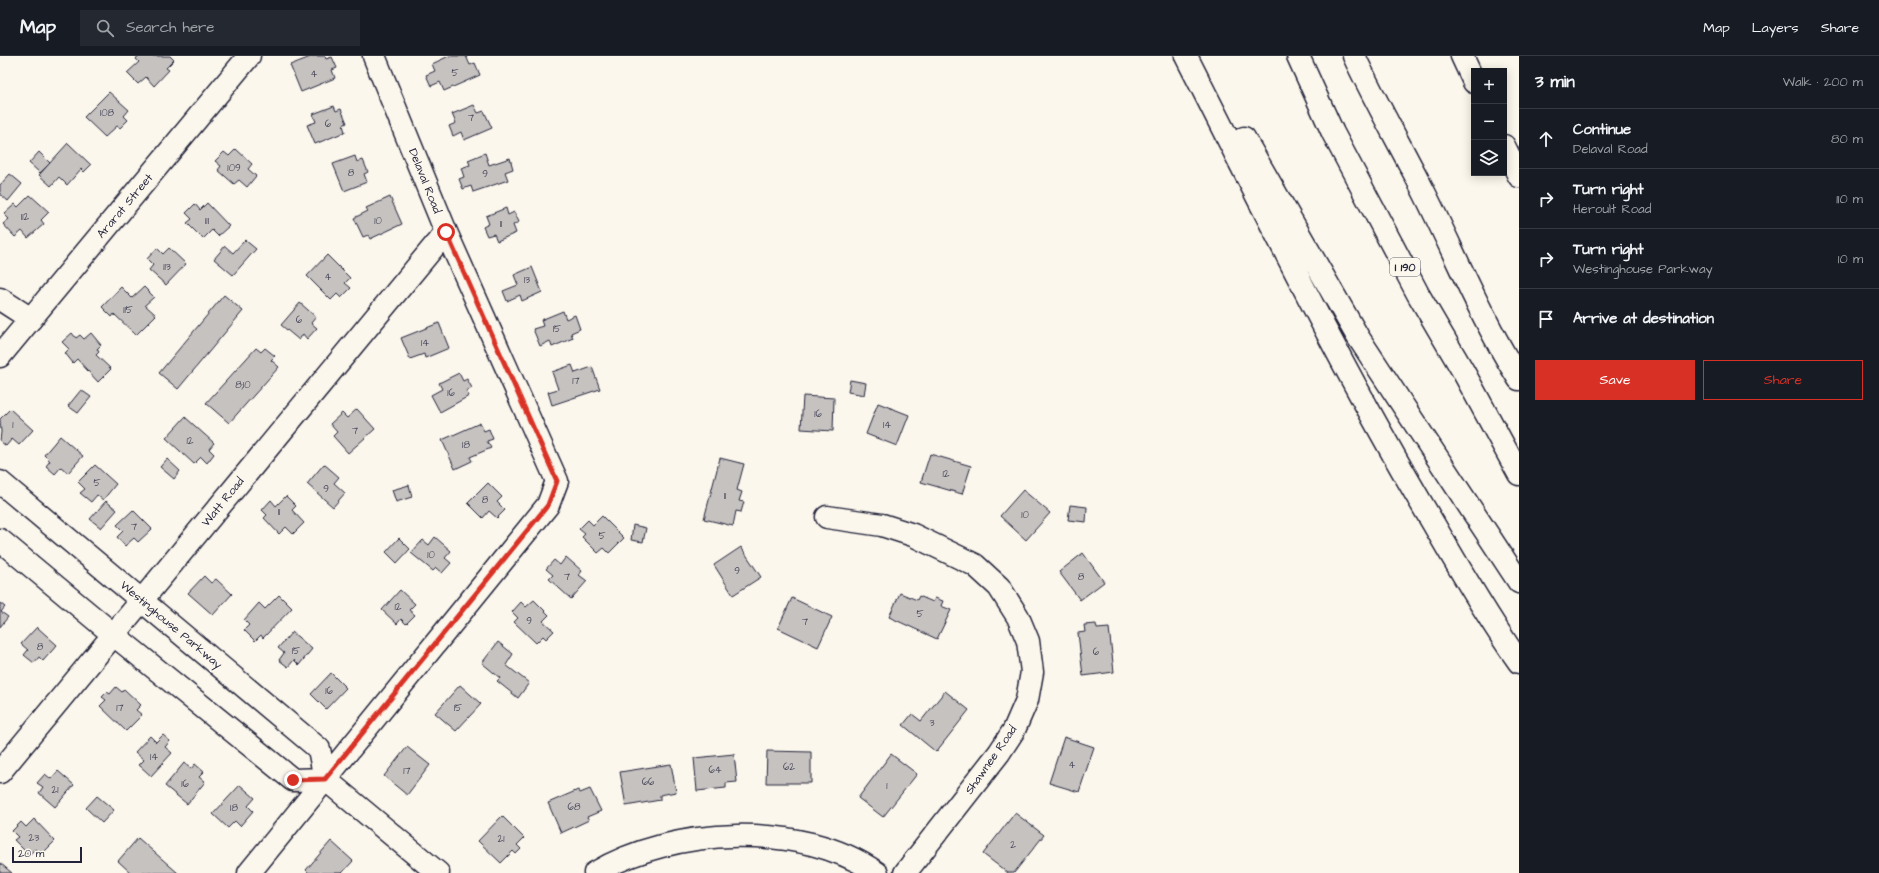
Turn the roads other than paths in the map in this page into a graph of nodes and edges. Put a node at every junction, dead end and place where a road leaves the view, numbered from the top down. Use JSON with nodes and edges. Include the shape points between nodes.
{"nodes":[{"id":1,"x":249,"y":56,"type":"edge"},
{"id":2,"x":374,"y":56,"type":"edge"},
{"id":3,"x":1186,"y":56,"type":"edge"},
{"id":4,"x":1200,"y":56,"type":"edge"},
{"id":5,"x":1298,"y":56,"type":"edge"},
{"id":6,"x":1354,"y":56,"type":"edge"},
{"id":7,"x":1462,"y":56,"type":"edge"},
{"id":8,"x":1471,"y":76,"type":"edge"},
{"id":9,"x":1507,"y":152,"type":"edge"},
{"id":10,"x":1519,"y":176,"type":"edge"},
{"id":11,"x":446,"y":232,"type":"junction"},
{"id":12,"x":0,"y":299,"type":"edge"},
{"id":13,"x":30,"y":319,"type":"junction"},
{"id":14,"x":0,"y":356,"type":"edge"},
{"id":15,"x":1519,"y":379,"type":"edge"},
{"id":16,"x":1519,"y":474,"type":"edge"},
{"id":17,"x":0,"y":482,"type":"edge"},
{"id":18,"x":827,"y":517,"type":"dead end"},
{"id":19,"x":0,"y":540,"type":"edge"},
{"id":20,"x":1519,"y":582,"type":"edge"},
{"id":21,"x":142,"y":601,"type":"junction"},
{"id":22,"x":114,"y":635,"type":"junction"},
{"id":23,"x":1519,"y":662,"type":"edge"},
{"id":24,"x":0,"y":772,"type":"edge"},
{"id":25,"x":325,"y":779,"type":"junction"},
{"id":26,"x":249,"y":873,"type":"edge"},
{"id":27,"x":438,"y":873,"type":"edge"},
{"id":28,"x":595,"y":873,"type":"edge"},
{"id":29,"x":877,"y":873,"type":"edge"},
{"id":30,"x":905,"y":873,"type":"edge"}],
"edges":[{"from":1,"to":13,"type":"main road","name":"Ararat Street"},
{"from":2,"to":11,"type":"main road","name":"Delaval Road"},
{"from":3,"to":23,"type":"main road","via":[[1384,440]]},
{"from":4,"to":20,"type":"main road","via":[[1254,157],[1358,337]]},
{"from":5,"to":16,"type":"main road","number":"I 190","via":[[1333,133],[1418,294]]},
{"from":6,"to":15,"type":"main road","via":[[1425,193],[1501,350]]},
{"from":7,"to":8,"type":"main road"},
{"from":9,"to":10,"type":"main road"},
{"from":11,"to":21,"type":"main road","name":"Watt Road"},
{"from":11,"to":25,"type":"main road","name":"Delaval Road","via":[[557,481],[548,505]]},
{"from":12,"to":13,"type":"main road"},
{"from":13,"to":14,"type":"main road","name":"Ararat Street"},
{"from":17,"to":21,"type":"main road","name":"Westinghouse Parkway"},
{"from":18,"to":30,"type":"main road","name":"Shawnee Road","via":[[882,525],[907,533],[976,565],[999,587],[1018,618],[1028,641],[1032,672],[1027,700],[1014,730],[999,753]]},
{"from":19,"to":22,"type":"main road"},
{"from":21,"to":22,"type":"main road","name":"Watt Road"},
{"from":21,"to":25,"type":"main road","name":"Westinghouse Parkway","via":[[319,749]]},
{"from":22,"to":24,"type":"main road","name":"Watt Road"},
{"from":22,"to":25,"type":"main road","via":[[293,780]]},
{"from":25,"to":26,"type":"main road"},
{"from":25,"to":27,"type":"main road"},
{"from":28,"to":29,"type":"main road","via":[[630,857],[664,846],[698,839],[734,836],[769,837],[805,843],[839,852]]}]}
